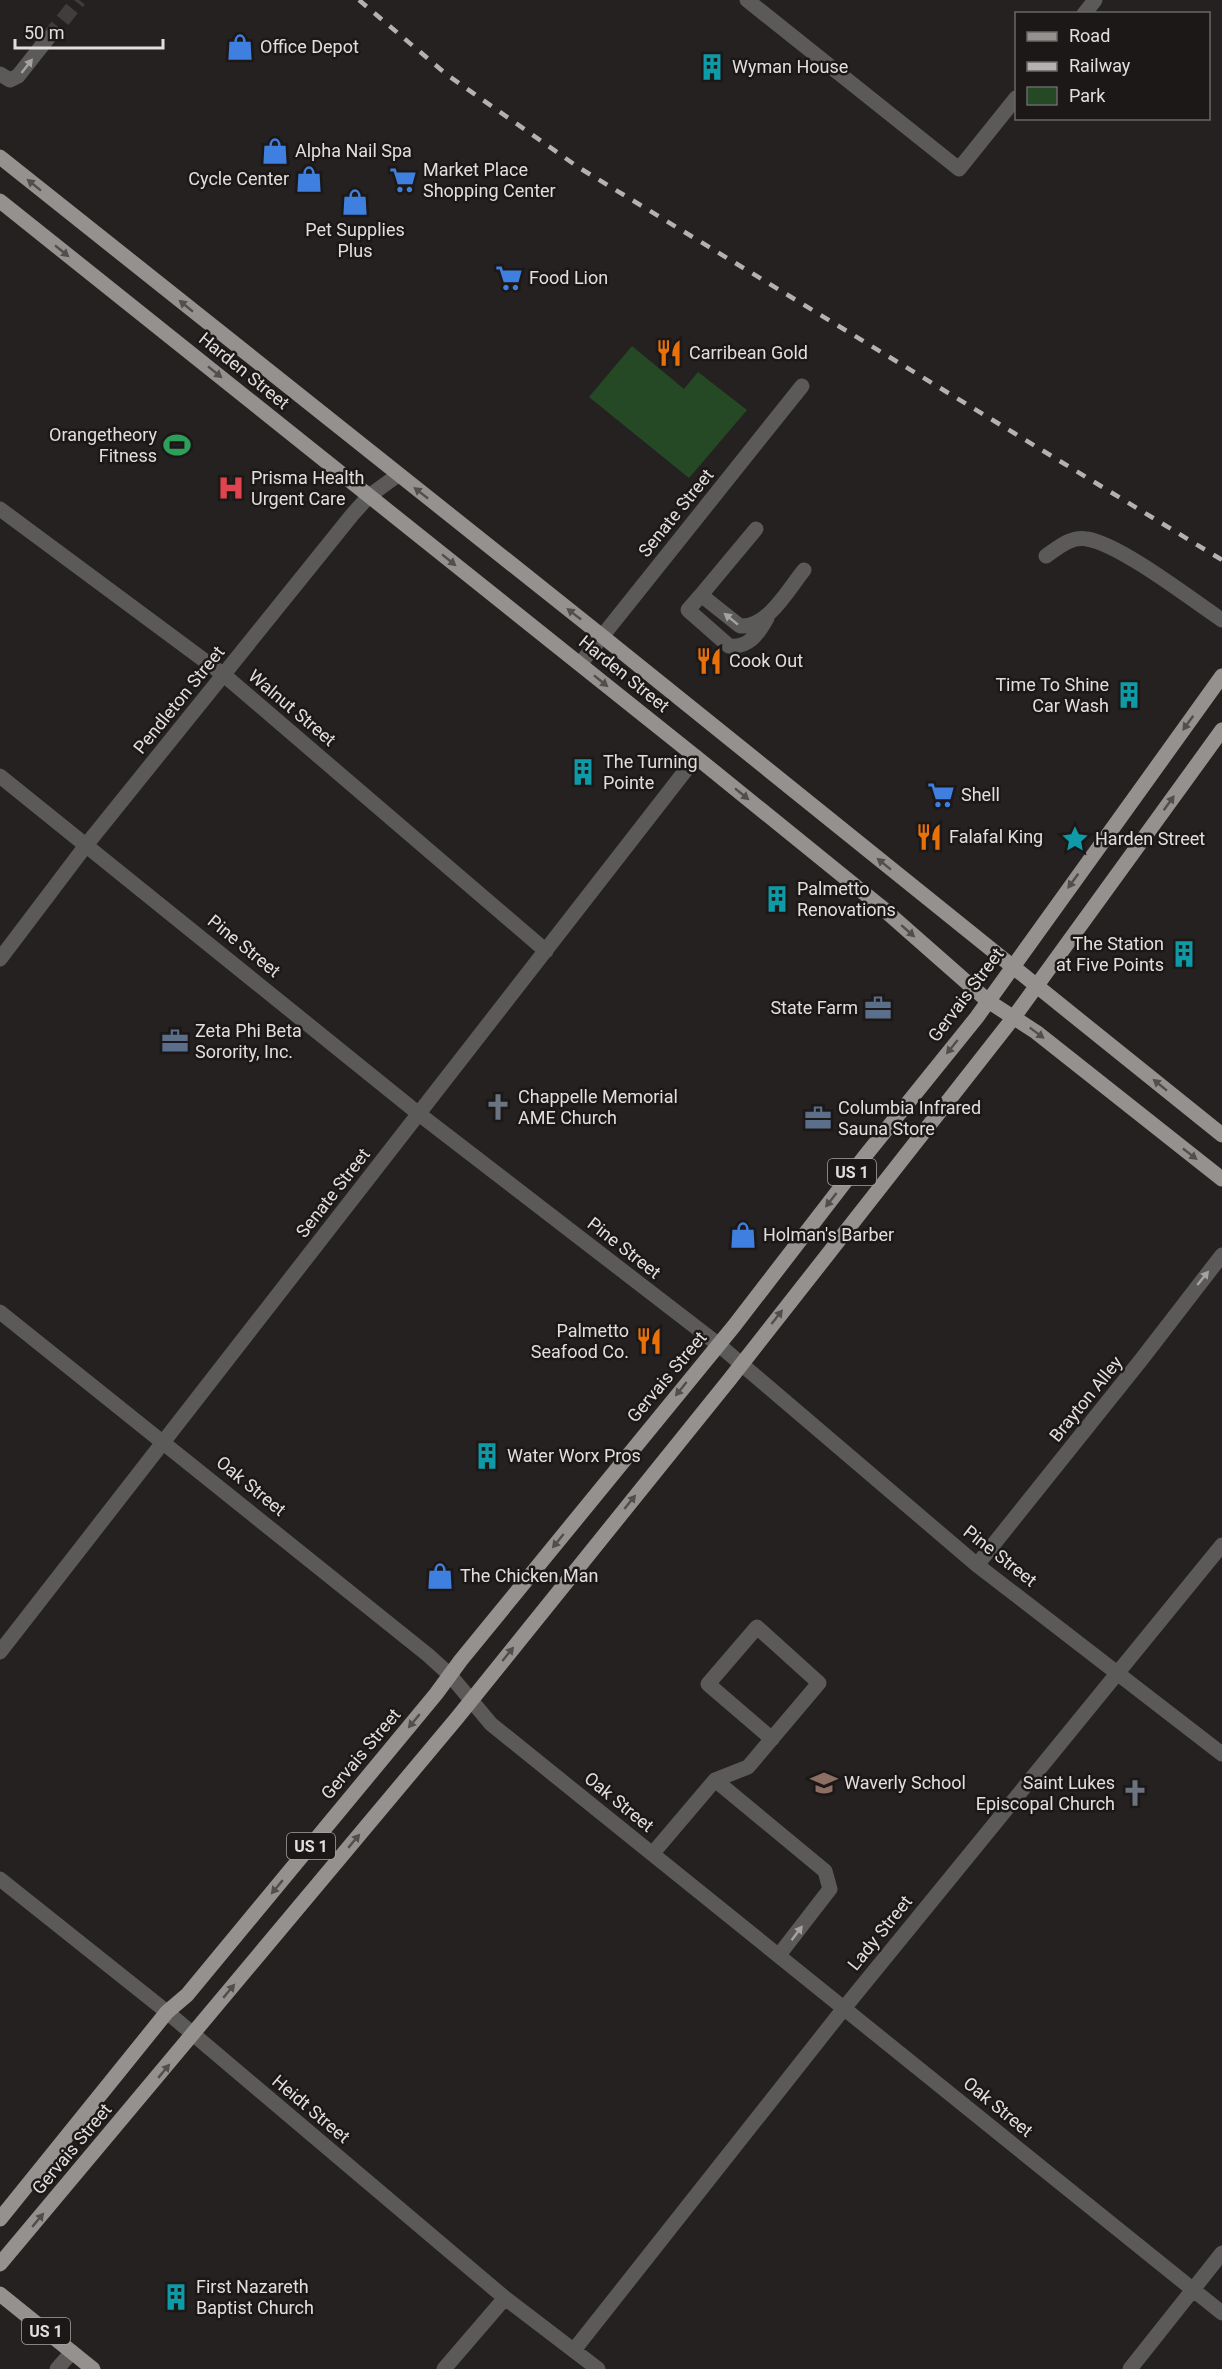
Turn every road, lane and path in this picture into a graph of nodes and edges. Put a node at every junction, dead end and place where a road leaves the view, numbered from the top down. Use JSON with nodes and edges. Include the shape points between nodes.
{"nodes":[{"id":1,"x":747,"y":0,"type":"edge"},
{"id":2,"x":1095,"y":0,"type":"edge"},
{"id":3,"x":1086,"y":12,"type":"edge"},
{"id":4,"x":48,"y":38,"type":"tunnel mouth"},
{"id":5,"x":0,"y":74,"type":"edge"},
{"id":6,"x":1015,"y":100,"type":"edge"},
{"id":7,"x":0,"y":157,"type":"edge"},
{"id":8,"x":0,"y":201,"type":"edge"},
{"id":9,"x":802,"y":386,"type":"dead end"},
{"id":10,"x":398,"y":475,"type":"junction"},
{"id":11,"x":369,"y":496,"type":"junction"},
{"id":12,"x":0,"y":509,"type":"edge"},
{"id":13,"x":756,"y":529,"type":"dead end"},
{"id":14,"x":1046,"y":556,"type":"dead end"},
{"id":15,"x":804,"y":570,"type":"dead end"},
{"id":16,"x":701,"y":595,"type":"junction"},
{"id":17,"x":772,"y":610,"type":"junction"},
{"id":18,"x":1222,"y":620,"type":"edge"},
{"id":19,"x":602,"y":636,"type":"junction"},
{"id":20,"x":580,"y":664,"type":"junction"},
{"id":21,"x":224,"y":675,"type":"junction"},
{"id":22,"x":1222,"y":676,"type":"edge"},
{"id":23,"x":1222,"y":730,"type":"edge"},
{"id":24,"x":696,"y":757,"type":"junction"},
{"id":25,"x":0,"y":776,"type":"edge"},
{"id":26,"x":87,"y":844,"type":"junction"},
{"id":27,"x":546,"y":951,"type":"junction"},
{"id":28,"x":0,"y":959,"type":"edge"},
{"id":29,"x":1011,"y":966,"type":"junction"},
{"id":30,"x":1035,"y":986,"type":"junction"},
{"id":31,"x":988,"y":1001,"type":"junction"},
{"id":32,"x":1014,"y":1017,"type":"junction"},
{"id":33,"x":419,"y":1114,"type":"junction"},
{"id":34,"x":1222,"y":1135,"type":"edge"},
{"id":35,"x":1222,"y":1179,"type":"edge"},
{"id":36,"x":1222,"y":1255,"type":"edge"},
{"id":37,"x":0,"y":1312,"type":"edge"},
{"id":38,"x":719,"y":1345,"type":"junction"},
{"id":39,"x":741,"y":1363,"type":"junction"},
{"id":40,"x":164,"y":1442,"type":"junction"},
{"id":41,"x":1222,"y":1545,"type":"edge"},
{"id":42,"x":977,"y":1565,"type":"junction"},
{"id":43,"x":0,"y":1652,"type":"edge"},
{"id":44,"x":1117,"y":1671,"type":"junction"},
{"id":45,"x":450,"y":1675,"type":"junction"},
{"id":46,"x":471,"y":1700,"type":"junction"},
{"id":47,"x":772,"y":1739,"type":"junction"},
{"id":48,"x":1222,"y":1754,"type":"edge"},
{"id":49,"x":715,"y":1780,"type":"junction"},
{"id":50,"x":652,"y":1853,"type":"junction"},
{"id":51,"x":0,"y":1879,"type":"edge"},
{"id":52,"x":780,"y":1955,"type":"junction"},
{"id":53,"x":845,"y":2007,"type":"junction"},
{"id":54,"x":167,"y":2013,"type":"junction"},
{"id":55,"x":192,"y":2036,"type":"junction"},
{"id":56,"x":0,"y":2219,"type":"edge"},
{"id":57,"x":1222,"y":2253,"type":"edge"},
{"id":58,"x":0,"y":2264,"type":"edge"},
{"id":59,"x":1192,"y":2290,"type":"junction"},
{"id":60,"x":0,"y":2294,"type":"edge"},
{"id":61,"x":505,"y":2298,"type":"junction"},
{"id":62,"x":1222,"y":2313,"type":"edge"},
{"id":63,"x":574,"y":2350,"type":"junction"},
{"id":64,"x":72,"y":2352,"type":"junction"},
{"id":65,"x":57,"y":2369,"type":"edge"},
{"id":66,"x":93,"y":2369,"type":"edge"},
{"id":67,"x":444,"y":2369,"type":"edge"},
{"id":68,"x":598,"y":2369,"type":"edge"},
{"id":69,"x":1130,"y":2369,"type":"edge"}],
"edges":[{"from":1,"to":6,"type":"street","via":[[959,169]]},
{"from":2,"to":3,"type":"street"},
{"from":5,"to":4,"type":"street","one_way":true,"via":[[10,80],[18,76]]},
{"from":10,"to":7,"type":"main road","name":"Harden Street","one_way":true},
{"from":8,"to":11,"type":"main road","name":"Harden Street","one_way":true},
{"from":9,"to":19,"type":"street","name":"Senate Street"},
{"from":10,"to":11,"type":"street","name":"Pendleton Street"},
{"from":19,"to":10,"type":"main road","name":"Harden Street","one_way":true},
{"from":11,"to":20,"type":"main road","name":"Harden Street","one_way":true},
{"from":11,"to":21,"type":"street","name":"Pendleton Street"},
{"from":12,"to":21,"type":"street","name":"Walnut Street"},
{"from":13,"to":16,"type":"street"},
{"from":14,"to":18,"type":"street","via":[[1067,541],[1087,538],[1118,550]]},
{"from":15,"to":17,"type":"street"},
{"from":17,"to":16,"type":"street","one_way":true,"via":[[752,625],[740,626]]},
{"from":16,"to":17,"type":"street","via":[[688,610],[729,646],[738,647],[756,636]]},
{"from":19,"to":20,"type":"street","name":"Senate Street"},
{"from":29,"to":19,"type":"main road","name":"Harden Street","one_way":true},
{"from":20,"to":24,"type":"main road","name":"Harden Street","one_way":true},
{"from":21,"to":26,"type":"street","name":"Pendleton Street"},
{"from":21,"to":27,"type":"street","name":"Walnut Street"},
{"from":22,"to":29,"type":"main road","name":"Gervais Street","one_way":true},
{"from":30,"to":23,"type":"main road","name":"Gervais Street","number":"US 1","one_way":true},
{"from":24,"to":27,"type":"street","name":"Senate Street"},
{"from":24,"to":31,"type":"main road","name":"Harden Street","one_way":true,"via":[[880,906]]},
{"from":25,"to":26,"type":"street","name":"Pine Street"},
{"from":26,"to":28,"type":"street","name":"Pendleton Street"},
{"from":26,"to":33,"type":"street","name":"Pine Street"},
{"from":27,"to":33,"type":"street","name":"Senate Street"},
{"from":29,"to":30,"type":"main road","name":"Harden Street"},
{"from":29,"to":31,"type":"main road","name":"Gervais Street"},
{"from":30,"to":32,"type":"main road","name":"Gervais Street","number":"US 1"},
{"from":34,"to":30,"type":"main road","name":"Harden Street","one_way":true},
{"from":31,"to":32,"type":"main road","name":"Harden Street"},
{"from":31,"to":38,"type":"main road","name":"Gervais Street","number":"US 1","one_way":true},
{"from":32,"to":35,"type":"main road","name":"Harden Street","one_way":true},
{"from":39,"to":32,"type":"main road","name":"Gervais Street","number":"US 1","one_way":true},
{"from":33,"to":38,"type":"street","name":"Pine Street"},
{"from":33,"to":40,"type":"street","name":"Senate Street"},
{"from":42,"to":36,"type":"street","name":"Brayton Alley","one_way":true},
{"from":37,"to":40,"type":"street","name":"Oak Street"},
{"from":38,"to":39,"type":"street","name":"Pine Street"},
{"from":38,"to":45,"type":"main road","name":"Gervais Street","number":"US 1","one_way":true},
{"from":39,"to":42,"type":"street","name":"Pine Street"},
{"from":46,"to":39,"type":"main road","name":"Gervais Street","number":"US 1","one_way":true},
{"from":40,"to":43,"type":"street","name":"Senate Street"},
{"from":40,"to":45,"type":"street","name":"Oak Street"},
{"from":41,"to":44,"type":"street","name":"Lady Street"},
{"from":42,"to":44,"type":"street","name":"Pine Street"},
{"from":44,"to":48,"type":"street","name":"Pine Street"},
{"from":44,"to":53,"type":"street","name":"Lady Street"},
{"from":45,"to":46,"type":"street","name":"Oak Street"},
{"from":45,"to":54,"type":"main road","name":"Gervais Street","number":"US 1","one_way":true,"via":[[187,1995]]},
{"from":46,"to":50,"type":"street","name":"Oak Street","via":[[491,1724]]},
{"from":55,"to":46,"type":"main road","name":"Gervais Street","number":"US 1","one_way":true},
{"from":47,"to":47,"type":"street","via":[[819,1683],[757,1627],[708,1684]]},
{"from":47,"to":49,"type":"street","via":[[748,1767]]},
{"from":49,"to":50,"type":"street"},
{"from":52,"to":49,"type":"street","one_way":true,"via":[[830,1889],[825,1871]]},
{"from":50,"to":52,"type":"street","name":"Oak Street"},
{"from":51,"to":54,"type":"street","name":"Heidt Street"},
{"from":52,"to":53,"type":"street","name":"Oak Street"},
{"from":53,"to":59,"type":"street","name":"Oak Street"},
{"from":53,"to":63,"type":"street","name":"Lady Street"},
{"from":54,"to":55,"type":"street","name":"Heidt Street"},
{"from":54,"to":56,"type":"main road","name":"Gervais Street","number":"US 1"},
{"from":58,"to":55,"type":"main road","name":"Gervais Street","number":"US 1","one_way":true},
{"from":55,"to":61,"type":"street","name":"Heidt Street"},
{"from":57,"to":59,"type":"street"},
{"from":59,"to":62,"type":"street","name":"Oak Street"},
{"from":59,"to":69,"type":"street"},
{"from":60,"to":64,"type":"main road","number":"US 1"},
{"from":61,"to":63,"type":"street","name":"Heidt Street"},
{"from":61,"to":67,"type":"street"},
{"from":63,"to":68,"type":"street","name":"Heidt Street"},
{"from":64,"to":65,"type":"street"},
{"from":64,"to":66,"type":"main road","number":"US 1"}]}
